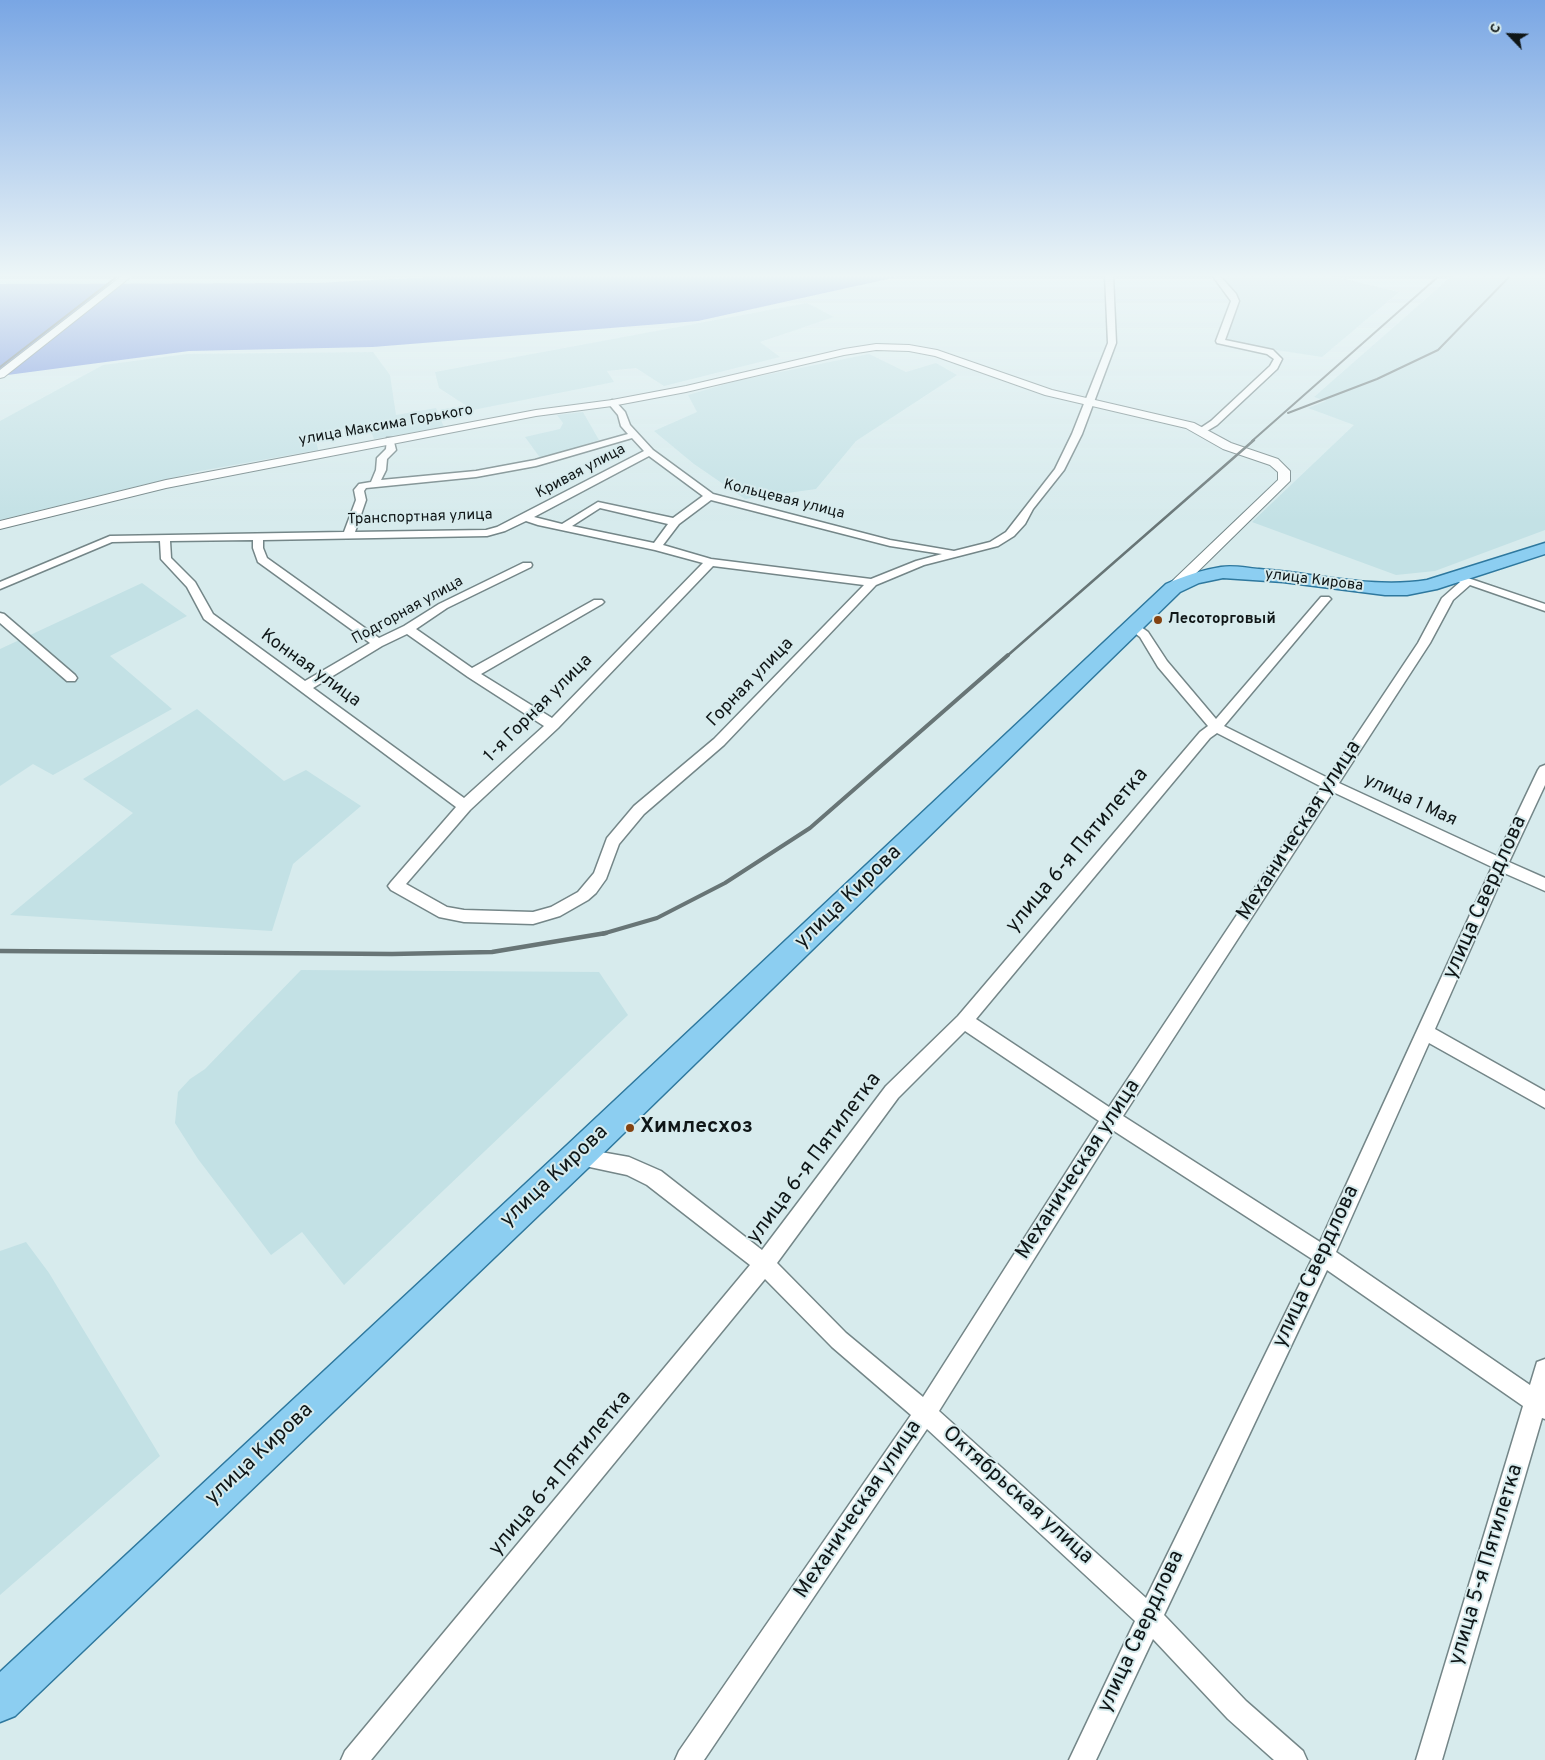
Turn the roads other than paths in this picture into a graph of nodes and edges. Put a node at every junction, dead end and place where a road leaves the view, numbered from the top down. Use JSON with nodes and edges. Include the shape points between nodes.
{"nodes":[{"id":1,"x":23,"y":357,"type":"edge"},
{"id":2,"x":822,"y":357,"type":"edge"},
{"id":3,"x":949,"y":357,"type":"edge"},
{"id":4,"x":1107,"y":357,"type":"edge"},
{"id":5,"x":1276,"y":357,"type":"edge"},
{"id":6,"x":0,"y":375,"type":"edge"},
{"id":7,"x":612,"y":403,"type":"junction"},
{"id":8,"x":1090,"y":403,"type":"junction"},
{"id":9,"x":1202,"y":431,"type":"junction"},
{"id":10,"x":634,"y":435,"type":"junction"},
{"id":11,"x":390,"y":440,"type":"junction"},
{"id":12,"x":650,"y":452,"type":"junction"},
{"id":13,"x":1284,"y":481,"type":"joint"},
{"id":14,"x":375,"y":484,"type":"junction"},
{"id":15,"x":709,"y":496,"type":"junction"},
{"id":16,"x":526,"y":518,"type":"junction"},
{"id":17,"x":676,"y":522,"type":"junction"},
{"id":18,"x":0,"y":525,"type":"edge"},
{"id":19,"x":564,"y":527,"type":"junction"},
{"id":20,"x":348,"y":536,"type":"junction"},
{"id":21,"x":258,"y":537,"type":"junction"},
{"id":22,"x":165,"y":538,"type":"junction"},
{"id":23,"x":657,"y":547,"type":"junction"},
{"id":24,"x":1545,"y":548,"type":"edge"},
{"id":25,"x":955,"y":553,"type":"junction"},
{"id":26,"x":710,"y":562,"type":"junction"},
{"id":27,"x":527,"y":565,"type":"dead end"},
{"id":28,"x":1462,"y":579,"type":"junction"},
{"id":29,"x":872,"y":583,"type":"junction"},
{"id":30,"x":0,"y":586,"type":"edge"},
{"id":31,"x":1173,"y":588,"type":"junction"},
{"id":32,"x":1325,"y":599,"type":"dead end"},
{"id":33,"x":598,"y":602,"type":"dead end"},
{"id":34,"x":1545,"y":608,"type":"edge"},
{"id":35,"x":0,"y":617,"type":"edge"},
{"id":36,"x":1133,"y":627,"type":"junction"},
{"id":37,"x":408,"y":629,"type":"junction"},
{"id":38,"x":378,"y":643,"type":"junction"},
{"id":39,"x":472,"y":674,"type":"junction"},
{"id":40,"x":71,"y":678,"type":"dead end"},
{"id":41,"x":305,"y":687,"type":"junction"},
{"id":42,"x":553,"y":725,"type":"junction"},
{"id":43,"x":1216,"y":727,"type":"junction"},
{"id":44,"x":1545,"y":770,"type":"edge"},
{"id":45,"x":1331,"y":785,"type":"junction"},
{"id":46,"x":465,"y":806,"type":"junction"},
{"id":47,"x":1500,"y":864,"type":"junction"},
{"id":48,"x":1545,"y":885,"type":"edge"},
{"id":49,"x":396,"y":886,"type":"joint"},
{"id":50,"x":964,"y":1021,"type":"junction"},
{"id":51,"x":1425,"y":1032,"type":"junction"},
{"id":52,"x":1545,"y":1100,"type":"edge"},
{"id":53,"x":1111,"y":1119,"type":"junction"},
{"id":54,"x":577,"y":1157,"type":"junction"},
{"id":55,"x":1324,"y":1256,"type":"junction"},
{"id":56,"x":764,"y":1264,"type":"junction"},
{"id":57,"x":1545,"y":1370,"type":"edge"},
{"id":58,"x":1540,"y":1405,"type":"edge"},
{"id":59,"x":925,"y":1413,"type":"junction"},
{"id":60,"x":1149,"y":1616,"type":"junction"},
{"id":61,"x":0,"y":1702,"type":"edge"},
{"id":62,"x":354,"y":1760,"type":"edge"},
{"id":63,"x":688,"y":1760,"type":"edge"},
{"id":64,"x":1082,"y":1760,"type":"edge"},
{"id":65,"x":1294,"y":1760,"type":"edge"},
{"id":66,"x":1429,"y":1760,"type":"edge"}],
"edges":[{"from":1,"to":6,"type":"street"},
{"from":2,"to":7,"type":"street","name":"улица Максима Горького"},
{"from":3,"to":8,"type":"street","name":"улица Максима Горького","via":[[1049,393]]},
{"from":4,"to":8,"type":"street","name":"Горная улица"},
{"from":5,"to":9,"type":"street","via":[[1274,367]]},
{"from":7,"to":10,"type":"street","name":"Кольцевая улица"},
{"from":7,"to":11,"type":"street","name":"улица Максима Горького","via":[[536,413]]},
{"from":8,"to":9,"type":"street","name":"улица Максима Горького","via":[[1176,421]]},
{"from":8,"to":25,"type":"street","name":"Горная улица","via":[[1059,470],[1028,508],[1021,522],[994,544]]},
{"from":9,"to":13,"type":"street","name":"улица Максима Горького","via":[[1227,446],[1274,462],[1284,471]]},
{"from":10,"to":12,"type":"street","name":"Кольцевая улица"},
{"from":10,"to":14,"type":"street","via":[[536,463],[476,474]]},
{"from":11,"to":14,"type":"street","via":[[391,450],[382,458]]},
{"from":11,"to":18,"type":"street","name":"улица Максима Горького","via":[[166,484]]},
{"from":12,"to":15,"type":"street","name":"Кольцевая улица"},
{"from":12,"to":16,"type":"street","name":"Кривая улица"},
{"from":13,"to":31,"type":"street","name":"улица Кирова"},
{"from":14,"to":20,"type":"street","via":[[359,490],[361,500]]},
{"from":15,"to":17,"type":"street"},
{"from":15,"to":25,"type":"street","name":"Кольцевая улица","via":[[890,543]]},
{"from":16,"to":19,"type":"street"},
{"from":16,"to":20,"type":"street","name":"Транспортная улица","via":[[486,533]]},
{"from":17,"to":19,"type":"street","via":[[598,505]]},
{"from":17,"to":23,"type":"street"},
{"from":19,"to":23,"type":"street"},
{"from":20,"to":21,"type":"street","name":"Транспортная улица"},
{"from":21,"to":22,"type":"street","name":"Транспортная улица"},
{"from":21,"to":38,"type":"street","via":[[262,560]]},
{"from":22,"to":30,"type":"street","name":"Транспортная улица","via":[[110,539]]},
{"from":22,"to":41,"type":"street","name":"Конная улица","via":[[166,559],[199,593],[208,616]]},
{"from":23,"to":26,"type":"street"},
{"from":24,"to":28,"type":"main road","name":"Механическая улица"},
{"from":25,"to":29,"type":"street","name":"Горная улица"},
{"from":26,"to":29,"type":"street"},
{"from":26,"to":42,"type":"street","name":"1-я Горная улица"},
{"from":27,"to":37,"type":"street","name":"Подгорная улица","via":[[443,606]]},
{"from":28,"to":31,"type":"main road","name":"улица Кирова","via":[[1407,589],[1385,589],[1223,572]]},
{"from":28,"to":34,"type":"street"},
{"from":28,"to":45,"type":"street","name":"Механическая улица"},
{"from":29,"to":49,"type":"street","name":"Горная улица","via":[[719,742],[639,810],[612,842],[601,875],[583,896],[555,912],[532,918],[464,916],[444,913]]},
{"from":31,"to":36,"type":"main road","name":"улица Кирова"},
{"from":32,"to":43,"type":"street","name":"улица 6-я Пятилетка"},
{"from":33,"to":39,"type":"street"},
{"from":35,"to":40,"type":"street"},
{"from":36,"to":43,"type":"street","name":"улица 1 Мая","via":[[1144,635],[1162,664]]},
{"from":36,"to":54,"type":"main road","name":"улица Кирова"},
{"from":37,"to":38,"type":"street","name":"Подгорная улица"},
{"from":37,"to":39,"type":"street"},
{"from":38,"to":41,"type":"street","name":"Подгорная улица"},
{"from":39,"to":42,"type":"street"},
{"from":41,"to":46,"type":"street","name":"Конная улица"},
{"from":42,"to":46,"type":"street","name":"1-я Горная улица"},
{"from":43,"to":45,"type":"street","name":"улица 1 Мая"},
{"from":43,"to":50,"type":"street","name":"улица 6-я Пятилетка","via":[[1205,735]]},
{"from":44,"to":47,"type":"street","name":"улица Свердлова"},
{"from":45,"to":47,"type":"street","name":"улица 1 Мая"},
{"from":45,"to":53,"type":"street","name":"Механическая улица"},
{"from":46,"to":49,"type":"street","name":"1-я Горная улица"},
{"from":47,"to":48,"type":"street","name":"улица 1 Мая"},
{"from":47,"to":51,"type":"street","name":"улица Свердлова"},
{"from":50,"to":53,"type":"street"},
{"from":50,"to":56,"type":"street","name":"улица 6-я Пятилетка","via":[[892,1092]]},
{"from":51,"to":52,"type":"street"},
{"from":51,"to":55,"type":"street","name":"улица Свердлова"},
{"from":53,"to":55,"type":"street"},
{"from":53,"to":59,"type":"street","name":"Механическая улица"},
{"from":54,"to":56,"type":"street","name":"Октябрьская улица","via":[[630,1166],[654,1178]]},
{"from":54,"to":61,"type":"main road","name":"улица Кирова"},
{"from":55,"to":58,"type":"street"},
{"from":55,"to":60,"type":"street","name":"улица Свердлова"},
{"from":56,"to":59,"type":"street","name":"Октябрьская улица","via":[[839,1340]]},
{"from":56,"to":62,"type":"street","name":"улица 6-я Пятилетка"},
{"from":57,"to":58,"type":"street","name":"улица 5-я Пятилетка"},
{"from":58,"to":66,"type":"street","name":"улица 5-я Пятилетка"},
{"from":59,"to":60,"type":"street","name":"Октябрьская улица"},
{"from":59,"to":63,"type":"street","name":"Механическая улица"},
{"from":60,"to":64,"type":"street","name":"улица Свердлова"},
{"from":60,"to":65,"type":"street","name":"Октябрьская улица","via":[[1237,1710]]}]}
